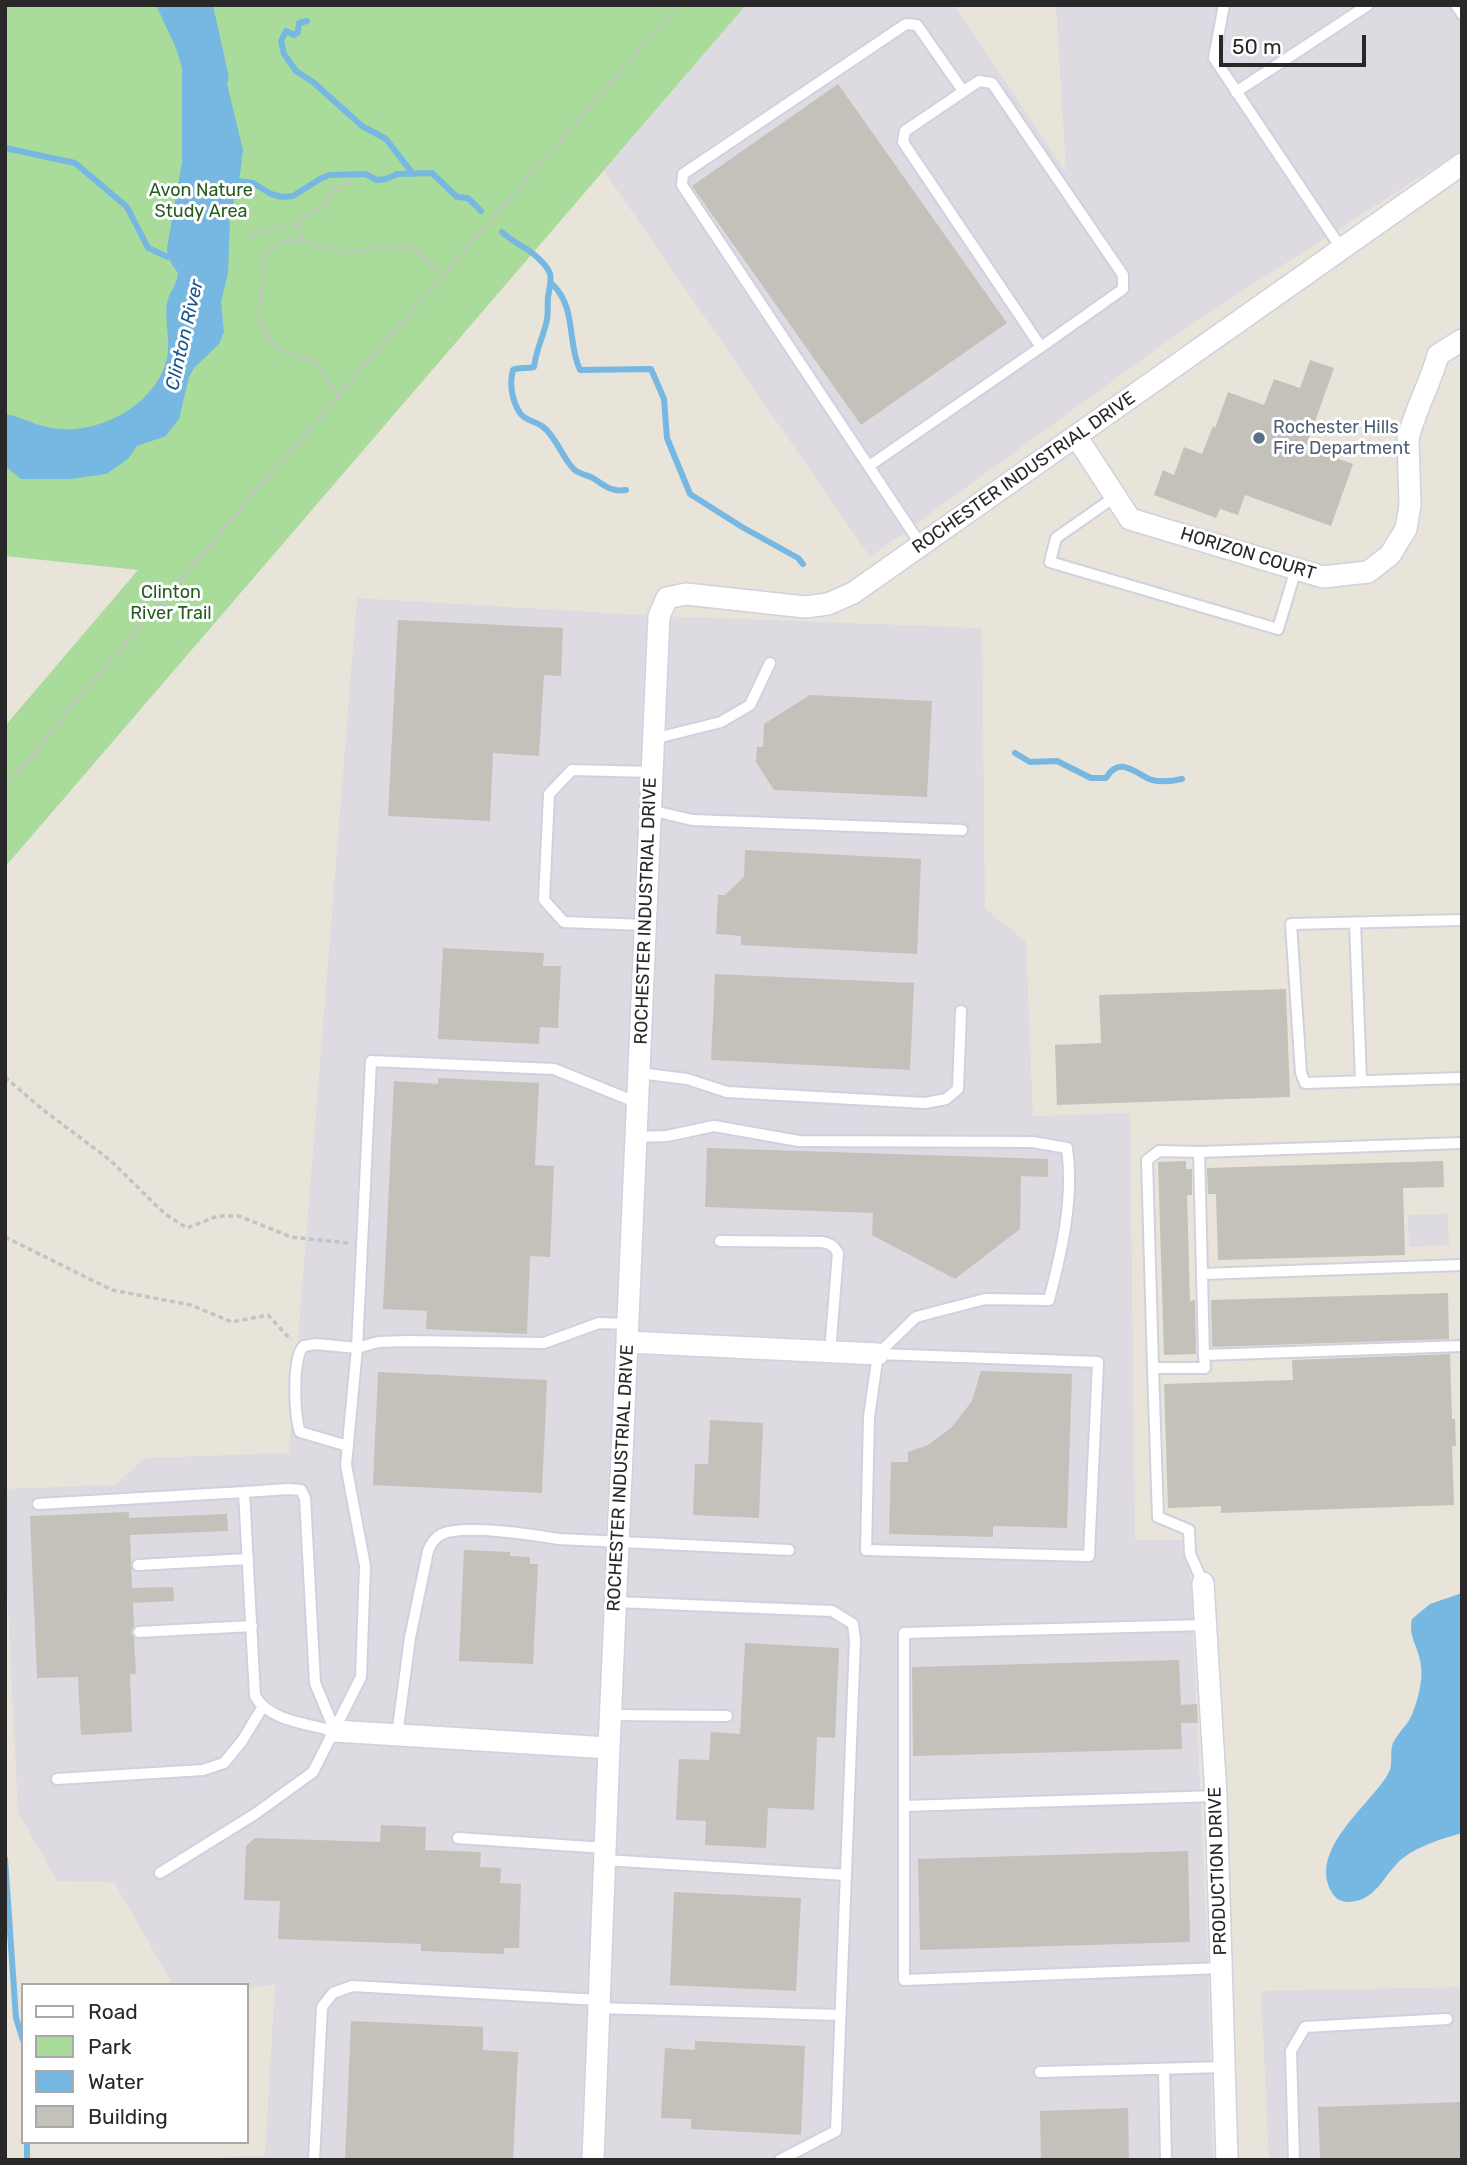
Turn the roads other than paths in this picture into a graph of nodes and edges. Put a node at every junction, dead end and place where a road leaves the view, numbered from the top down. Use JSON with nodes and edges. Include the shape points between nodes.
{"nodes":[{"id":1,"x":1224,"y":5,"type":"edge"},
{"id":2,"x":1368,"y":5,"type":"edge"},
{"id":3,"x":1456,"y":5,"type":"edge"},
{"id":4,"x":1462,"y":14,"type":"edge"},
{"id":5,"x":962,"y":91,"type":"junction"},
{"id":6,"x":1236,"y":92,"type":"junction"},
{"id":7,"x":1462,"y":164,"type":"edge"},
{"id":8,"x":1341,"y":248,"type":"junction"},
{"id":9,"x":1462,"y":340,"type":"edge"},
{"id":10,"x":1041,"y":347,"type":"junction"},
{"id":11,"x":1076,"y":436,"type":"junction"},
{"id":12,"x":869,"y":466,"type":"junction"},
{"id":13,"x":1116,"y":496,"type":"junction"},
{"id":14,"x":921,"y":545,"type":"junction"},
{"id":15,"x":1296,"y":569,"type":"junction"},
{"id":16,"x":770,"y":663,"type":"dead end"},
{"id":17,"x":653,"y":739,"type":"junction"},
{"id":18,"x":652,"y":772,"type":"junction"},
{"id":19,"x":650,"y":810,"type":"junction"},
{"id":20,"x":962,"y":830,"type":"dead end"},
{"id":21,"x":1462,"y":920,"type":"edge"},
{"id":22,"x":1355,"y":922,"type":"junction"},
{"id":23,"x":645,"y":925,"type":"junction"},
{"id":24,"x":961,"y":1011,"type":"dead end"},
{"id":25,"x":639,"y":1073,"type":"junction"},
{"id":26,"x":1462,"y":1078,"type":"edge"},
{"id":27,"x":1361,"y":1081,"type":"junction"},
{"id":28,"x":638,"y":1103,"type":"junction"},
{"id":29,"x":636,"y":1137,"type":"junction"},
{"id":30,"x":1462,"y":1143,"type":"edge"},
{"id":31,"x":1199,"y":1152,"type":"junction"},
{"id":32,"x":720,"y":1241,"type":"dead end"},
{"id":33,"x":1462,"y":1265,"type":"edge"},
{"id":34,"x":1202,"y":1274,"type":"junction"},
{"id":35,"x":628,"y":1333,"type":"junction"},
{"id":36,"x":1462,"y":1346,"type":"edge"},
{"id":37,"x":357,"y":1348,"type":"junction"},
{"id":38,"x":830,"y":1352,"type":"junction"},
{"id":39,"x":878,"y":1354,"type":"junction"},
{"id":40,"x":1204,"y":1354,"type":"junction"},
{"id":41,"x":1153,"y":1368,"type":"junction"},
{"id":42,"x":348,"y":1446,"type":"junction"},
{"id":43,"x":244,"y":1492,"type":"junction"},
{"id":44,"x":38,"y":1504,"type":"dead end"},
{"id":45,"x":619,"y":1542,"type":"junction"},
{"id":46,"x":789,"y":1550,"type":"dead end"},
{"id":47,"x":248,"y":1559,"type":"junction"},
{"id":48,"x":138,"y":1565,"type":"dead end"},
{"id":49,"x":1203,"y":1583,"type":"joint"},
{"id":50,"x":616,"y":1602,"type":"junction"},
{"id":51,"x":1205,"y":1625,"type":"junction"},
{"id":52,"x":251,"y":1626,"type":"junction"},
{"id":53,"x":139,"y":1632,"type":"dead end"},
{"id":54,"x":262,"y":1708,"type":"junction"},
{"id":55,"x":610,"y":1715,"type":"junction"},
{"id":56,"x":727,"y":1716,"type":"dead end"},
{"id":57,"x":335,"y":1731,"type":"junction"},
{"id":58,"x":397,"y":1735,"type":"junction"},
{"id":59,"x":609,"y":1748,"type":"junction"},
{"id":60,"x":57,"y":1779,"type":"dead end"},
{"id":61,"x":1216,"y":1796,"type":"junction"},
{"id":62,"x":905,"y":1806,"type":"junction"},
{"id":63,"x":458,"y":1838,"type":"dead end"},
{"id":64,"x":605,"y":1854,"type":"junction"},
{"id":65,"x":160,"y":1873,"type":"dead end"},
{"id":66,"x":846,"y":1875,"type":"junction"},
{"id":67,"x":1222,"y":1968,"type":"junction"},
{"id":68,"x":599,"y":2004,"type":"junction"},
{"id":69,"x":840,"y":2015,"type":"junction"},
{"id":70,"x":1447,"y":2019,"type":"dead end"},
{"id":71,"x":1225,"y":2067,"type":"junction"},
{"id":72,"x":1164,"y":2069,"type":"junction"},
{"id":73,"x":1040,"y":2072,"type":"dead end"},
{"id":74,"x":314,"y":2160,"type":"edge"},
{"id":75,"x":593,"y":2160,"type":"edge"},
{"id":76,"x":780,"y":2160,"type":"edge"},
{"id":77,"x":1166,"y":2160,"type":"edge"},
{"id":78,"x":1227,"y":2160,"type":"edge"},
{"id":79,"x":1294,"y":2160,"type":"edge"}],
"edges":[{"from":1,"to":6,"type":"lane","via":[[1214,58]]},
{"from":2,"to":6,"type":"lane"},
{"from":3,"to":4,"type":"lane"},
{"from":5,"to":10,"type":"lane","via":[[905,131],[903,142]]},
{"from":5,"to":10,"type":"lane","via":[[979,81],[992,83],[1123,275],[1123,289]]},
{"from":5,"to":12,"type":"lane","via":[[917,25],[906,24],[683,174],[682,186]]},
{"from":6,"to":8,"type":"lane"},
{"from":7,"to":8,"type":"street","name":"ROCHESTER INDUSTRIAL DRIVE"},
{"from":8,"to":11,"type":"street","name":"ROCHESTER INDUSTRIAL DRIVE"},
{"from":9,"to":15,"type":"street","name":"HORIZON COURT","via":[[1438,355],[1417,408],[1408,439],[1406,529],[1390,555],[1368,572],[1323,577]]},
{"from":10,"to":12,"type":"lane"},
{"from":11,"to":13,"type":"street","name":"HORIZON COURT"},
{"from":11,"to":14,"type":"street","name":"ROCHESTER INDUSTRIAL DRIVE"},
{"from":12,"to":14,"type":"lane"},
{"from":13,"to":15,"type":"street","name":"HORIZON COURT","via":[[1130,519]]},
{"from":13,"to":15,"type":"lane","via":[[1056,538],[1050,562],[1278,629]]},
{"from":14,"to":17,"type":"street","name":"ROCHESTER INDUSTRIAL DRIVE","via":[[853,593],[828,604],[805,607],[686,594],[667,598],[659,616]]},
{"from":16,"to":17,"type":"lane","via":[[750,705],[721,722]]},
{"from":17,"to":18,"type":"street","name":"ROCHESTER INDUSTRIAL DRIVE"},
{"from":18,"to":19,"type":"street","name":"ROCHESTER INDUSTRIAL DRIVE"},
{"from":18,"to":23,"type":"lane","via":[[572,770],[549,794],[544,900],[564,922]]},
{"from":19,"to":20,"type":"lane","via":[[692,820]]},
{"from":19,"to":23,"type":"street","name":"ROCHESTER INDUSTRIAL DRIVE"},
{"from":21,"to":22,"type":"lane"},
{"from":22,"to":27,"type":"lane"},
{"from":22,"to":27,"type":"lane","via":[[1291,924],[1305,1083]]},
{"from":23,"to":25,"type":"street","name":"ROCHESTER INDUSTRIAL DRIVE"},
{"from":24,"to":25,"type":"lane","via":[[958,1088],[946,1099],[925,1103],[727,1092],[687,1079]]},
{"from":25,"to":28,"type":"street","name":"ROCHESTER INDUSTRIAL DRIVE"},
{"from":26,"to":27,"type":"lane"},
{"from":28,"to":29,"type":"street","name":"ROCHESTER INDUSTRIAL DRIVE"},
{"from":28,"to":37,"type":"lane","via":[[554,1069],[371,1060]]},
{"from":29,"to":35,"type":"street","name":"ROCHESTER INDUSTRIAL DRIVE"},
{"from":29,"to":39,"type":"lane","via":[[714,1126],[799,1141],[1033,1142],[1067,1148],[1071,1174],[1064,1235],[1049,1300],[985,1299],[916,1317]]},
{"from":30,"to":31,"type":"lane"},
{"from":31,"to":34,"type":"lane"},
{"from":31,"to":41,"type":"lane","via":[[1159,1151],[1147,1160]]},
{"from":32,"to":38,"type":"lane","via":[[822,1242],[835,1248]]},
{"from":33,"to":34,"type":"lane"},
{"from":34,"to":40,"type":"lane"},
{"from":35,"to":37,"type":"lane","via":[[599,1323],[544,1343],[408,1341]]},
{"from":35,"to":38,"type":"street"},
{"from":35,"to":45,"type":"street","name":"ROCHESTER INDUSTRIAL DRIVE"},
{"from":36,"to":40,"type":"lane"},
{"from":37,"to":42,"type":"lane"},
{"from":37,"to":42,"type":"lane","via":[[316,1344],[300,1349],[296,1410],[300,1432]]},
{"from":38,"to":39,"type":"street"},
{"from":39,"to":39,"type":"lane","via":[[869,1417],[866,1550],[1089,1556],[1098,1362]]},
{"from":40,"to":41,"type":"lane","via":[[1205,1368]]},
{"from":41,"to":49,"type":"lane","via":[[1158,1517],[1189,1530],[1190,1554]]},
{"from":42,"to":57,"type":"lane","via":[[346,1465],[365,1566],[361,1677]]},
{"from":43,"to":44,"type":"lane"},
{"from":43,"to":47,"type":"lane"},
{"from":43,"to":57,"type":"lane","via":[[301,1490],[305,1498],[315,1684]]},
{"from":45,"to":46,"type":"lane"},
{"from":45,"to":50,"type":"street","name":"ROCHESTER INDUSTRIAL DRIVE"},
{"from":45,"to":58,"type":"lane","via":[[459,1531],[433,1540],[410,1638]]},
{"from":47,"to":48,"type":"lane"},
{"from":47,"to":52,"type":"lane"},
{"from":49,"to":51,"type":"street","name":"PRODUCTION DRIVE"},
{"from":50,"to":55,"type":"street","name":"ROCHESTER INDUSTRIAL DRIVE"},
{"from":50,"to":66,"type":"lane","via":[[832,1611],[853,1624]]},
{"from":51,"to":61,"type":"street","name":"PRODUCTION DRIVE"},
{"from":51,"to":62,"type":"lane","via":[[904,1633]]},
{"from":52,"to":53,"type":"lane"},
{"from":52,"to":54,"type":"lane","via":[[255,1696]]},
{"from":54,"to":57,"type":"lane"},
{"from":54,"to":60,"type":"lane","via":[[224,1763],[204,1770]]},
{"from":55,"to":56,"type":"lane"},
{"from":55,"to":59,"type":"street","name":"ROCHESTER INDUSTRIAL DRIVE"},
{"from":57,"to":58,"type":"street"},
{"from":57,"to":65,"type":"lane","via":[[313,1772]]},
{"from":58,"to":59,"type":"street"},
{"from":59,"to":64,"type":"street","name":"ROCHESTER INDUSTRIAL DRIVE"},
{"from":61,"to":62,"type":"lane"},
{"from":61,"to":67,"type":"street","name":"PRODUCTION DRIVE"},
{"from":62,"to":67,"type":"lane","via":[[904,1980]]},
{"from":63,"to":64,"type":"lane"},
{"from":64,"to":66,"type":"lane"},
{"from":64,"to":68,"type":"street","name":"ROCHESTER INDUSTRIAL DRIVE"},
{"from":66,"to":69,"type":"lane"},
{"from":67,"to":71,"type":"street","name":"PRODUCTION DRIVE"},
{"from":68,"to":69,"type":"lane"},
{"from":68,"to":74,"type":"lane","via":[[352,1986],[333,1993],[322,2007]]},
{"from":68,"to":75,"type":"street","name":"ROCHESTER INDUSTRIAL DRIVE"},
{"from":69,"to":76,"type":"lane","via":[[836,2131]]},
{"from":70,"to":79,"type":"lane","via":[[1305,2027],[1291,2051]]},
{"from":71,"to":72,"type":"lane"},
{"from":71,"to":78,"type":"street","name":"PRODUCTION DRIVE"},
{"from":72,"to":73,"type":"lane"},
{"from":72,"to":77,"type":"lane"}]}
